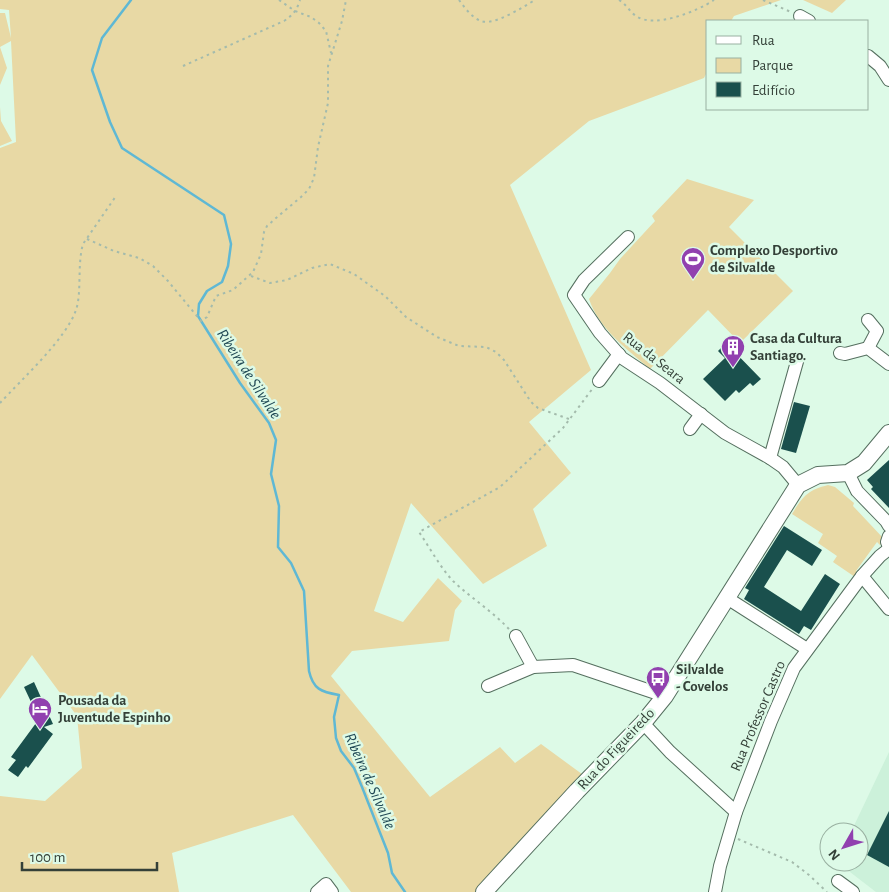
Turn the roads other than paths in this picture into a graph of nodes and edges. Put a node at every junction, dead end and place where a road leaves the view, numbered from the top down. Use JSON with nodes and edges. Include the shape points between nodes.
{"nodes":[{"id":1,"x":869,"y":57,"type":"edge"},
{"id":2,"x":889,"y":80,"type":"edge"},
{"id":3,"x":628,"y":236,"type":"dead end"},
{"id":4,"x":868,"y":320,"type":"dead end"},
{"id":5,"x":868,"y":348,"type":"junction"},
{"id":6,"x":840,"y":352,"type":"dead end"},
{"id":7,"x":619,"y":354,"type":"junction"},
{"id":8,"x":798,"y":358,"type":"dead end"},
{"id":9,"x":889,"y":364,"type":"edge"},
{"id":10,"x":598,"y":380,"type":"road end"},
{"id":11,"x":701,"y":414,"type":"junction"},
{"id":12,"x":690,"y":429,"type":"dead end"},
{"id":13,"x":889,"y":432,"type":"edge"},
{"id":14,"x":770,"y":458,"type":"junction"},
{"id":15,"x":848,"y":473,"type":"junction"},
{"id":16,"x":798,"y":485,"type":"junction"},
{"id":17,"x":889,"y":526,"type":"edge"},
{"id":18,"x":889,"y":536,"type":"edge"},
{"id":19,"x":889,"y":548,"type":"edge"},
{"id":20,"x":862,"y":576,"type":"junction"},
{"id":21,"x":727,"y":598,"type":"junction"},
{"id":22,"x":889,"y":609,"type":"edge"},
{"id":23,"x":516,"y":636,"type":"road end"},
{"id":24,"x":807,"y":649,"type":"junction"},
{"id":25,"x":533,"y":667,"type":"junction"},
{"id":26,"x":488,"y":686,"type":"dead end"},
{"id":27,"x":665,"y":696,"type":"junction"},
{"id":28,"x":643,"y":723,"type":"junction"},
{"id":29,"x":736,"y":812,"type":"junction"},
{"id":30,"x":838,"y":881,"type":"dead end"},
{"id":31,"x":484,"y":892,"type":"edge"},
{"id":32,"x":714,"y":892,"type":"edge"},
{"id":33,"x":853,"y":892,"type":"edge"}],
"edges":[{"from":1,"to":2,"type":"street"},
{"from":3,"to":7,"type":"street","name":"Rua da Seara","via":[[584,280],[574,295]]},
{"from":4,"to":5,"type":"street","via":[[877,331]]},
{"from":5,"to":6,"type":"street","via":[[845,354]]},
{"from":5,"to":9,"type":"street"},
{"from":7,"to":10,"type":"street"},
{"from":7,"to":11,"type":"street","name":"Rua da Seara"},
{"from":8,"to":14,"type":"street"},
{"from":11,"to":12,"type":"street"},
{"from":11,"to":14,"type":"street","name":"Rua da Seara","via":[[725,433]]},
{"from":13,"to":15,"type":"main road","via":[[864,464]]},
{"from":14,"to":16,"type":"street","name":"Rua da Seara","via":[[783,467]]},
{"from":15,"to":16,"type":"main road","via":[[818,475]]},
{"from":15,"to":17,"type":"street","via":[[857,491]]},
{"from":16,"to":21,"type":"main road","name":"Rua do Figueiredo"},
{"from":18,"to":19,"type":"street"},
{"from":19,"to":20,"type":"street","name":"Rua Professor Castro"},
{"from":20,"to":22,"type":"street"},
{"from":20,"to":24,"type":"street","name":"Rua Professor Castro"},
{"from":21,"to":24,"type":"street"},
{"from":21,"to":27,"type":"main road","name":"Rua do Figueiredo"},
{"from":23,"to":25,"type":"street"},
{"from":24,"to":29,"type":"street","name":"Rua Professor Castro","via":[[783,693]]},
{"from":25,"to":26,"type":"street"},
{"from":25,"to":27,"type":"street","via":[[573,665]]},
{"from":27,"to":28,"type":"main road","name":"Rua do Figueiredo"},
{"from":28,"to":29,"type":"street"},
{"from":28,"to":31,"type":"main road","name":"Rua do Figueiredo"},
{"from":29,"to":32,"type":"street","name":"Rua Professor Castro"},
{"from":30,"to":33,"type":"street"}]}
